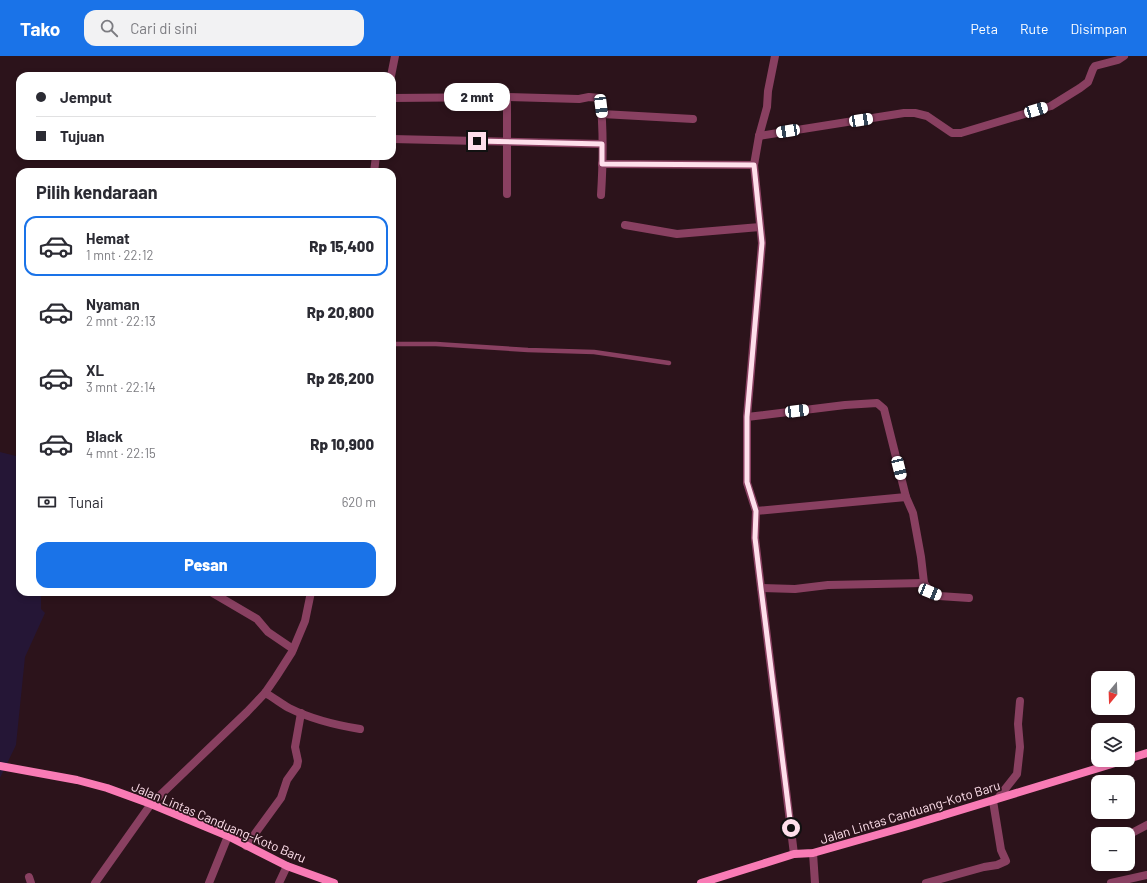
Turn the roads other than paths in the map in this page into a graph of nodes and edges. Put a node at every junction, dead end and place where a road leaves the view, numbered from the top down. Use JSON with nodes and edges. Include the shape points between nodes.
{"nodes":[{"id":1,"x":395,"y":56,"type":"edge"},
{"id":2,"x":775,"y":56,"type":"edge"},
{"id":3,"x":1124,"y":56,"type":"edge"},
{"id":4,"x":392,"y":72,"type":"edge"},
{"id":5,"x":507,"y":97,"type":"junction"},
{"id":6,"x":396,"y":98,"type":"edge"},
{"id":7,"x":602,"y":114,"type":"junction"},
{"id":8,"x":693,"y":119,"type":"dead end"},
{"id":9,"x":759,"y":136,"type":"junction"},
{"id":10,"x":396,"y":139,"type":"edge"},
{"id":11,"x":506,"y":141,"type":"junction"},
{"id":12,"x":602,"y":144,"type":"junction"},
{"id":13,"x":602,"y":164,"type":"junction"},
{"id":14,"x":754,"y":165,"type":"junction"},
{"id":15,"x":507,"y":194,"type":"dead end"},
{"id":16,"x":601,"y":195,"type":"dead end"},
{"id":17,"x":624,"y":225,"type":"dead end"},
{"id":18,"x":760,"y":227,"type":"junction"},
{"id":19,"x":396,"y":344,"type":"edge"},
{"id":20,"x":669,"y":363,"type":"dead end"},
{"id":21,"x":747,"y":417,"type":"junction"},
{"id":22,"x":906,"y":498,"type":"junction"},
{"id":23,"x":756,"y":511,"type":"junction"},
{"id":24,"x":924,"y":583,"type":"junction"},
{"id":25,"x":761,"y":588,"type":"junction"},
{"id":26,"x":218,"y":596,"type":"edge"},
{"id":27,"x":310,"y":596,"type":"edge"},
{"id":28,"x":969,"y":598,"type":"dead end"},
{"id":29,"x":293,"y":649,"type":"junction"},
{"id":30,"x":265,"y":693,"type":"junction"},
{"id":31,"x":1020,"y":700,"type":"dead end"},
{"id":32,"x":301,"y":713,"type":"junction"},
{"id":33,"x":360,"y":729,"type":"dead end"},
{"id":34,"x":1147,"y":753,"type":"edge"},
{"id":35,"x":1135,"y":757,"type":"edge"},
{"id":36,"x":0,"y":766,"type":"edge"},
{"id":37,"x":1102,"y":767,"type":"edge"},
{"id":38,"x":995,"y":800,"type":"junction"},
{"id":39,"x":151,"y":804,"type":"junction"},
{"id":40,"x":1147,"y":825,"type":"edge"},
{"id":41,"x":1135,"y":831,"type":"edge"},
{"id":42,"x":228,"y":836,"type":"junction"},
{"id":43,"x":246,"y":846,"type":"junction"},
{"id":44,"x":813,"y":853,"type":"junction"},
{"id":45,"x":794,"y":854,"type":"junction"},
{"id":46,"x":287,"y":866,"type":"junction"},
{"id":47,"x":1147,"y":875,"type":"edge"},
{"id":48,"x":714,"y":881,"type":"edge"},
{"id":49,"x":95,"y":883,"type":"edge"},
{"id":50,"x":209,"y":883,"type":"edge"},
{"id":51,"x":279,"y":883,"type":"edge"},
{"id":52,"x":334,"y":883,"type":"edge"},
{"id":53,"x":701,"y":883,"type":"edge"},
{"id":54,"x":815,"y":883,"type":"edge"},
{"id":55,"x":926,"y":883,"type":"edge"},
{"id":56,"x":1111,"y":883,"type":"edge"}],
"edges":[{"from":1,"to":4,"type":"street"},
{"from":2,"to":9,"type":"street","via":[[767,107]]},
{"from":3,"to":9,"type":"street","via":[[1095,66],[1088,82],[1051,106],[961,132],[952,133],[927,116],[904,113]]},
{"from":5,"to":6,"type":"street"},
{"from":5,"to":7,"type":"street","via":[[600,98]]},
{"from":5,"to":11,"type":"street"},
{"from":7,"to":8,"type":"street"},
{"from":7,"to":12,"type":"street"},
{"from":9,"to":14,"type":"street"},
{"from":10,"to":11,"type":"street"},
{"from":11,"to":12,"type":"street"},
{"from":11,"to":15,"type":"street"},
{"from":12,"to":13,"type":"street"},
{"from":13,"to":14,"type":"street"},
{"from":13,"to":16,"type":"street"},
{"from":14,"to":18,"type":"street"},
{"from":17,"to":18,"type":"street","via":[[677,234]]},
{"from":18,"to":21,"type":"street","via":[[762,243]]},
{"from":19,"to":20,"type":"lane","via":[[594,352]]},
{"from":21,"to":22,"type":"street","via":[[877,403],[884,409]]},
{"from":21,"to":23,"type":"street","via":[[747,482]]},
{"from":22,"to":23,"type":"street"},
{"from":22,"to":24,"type":"street","via":[[913,513]]},
{"from":23,"to":25,"type":"street","via":[[755,538]]},
{"from":24,"to":25,"type":"street","via":[[835,585],[795,589]]},
{"from":24,"to":28,"type":"street","via":[[930,592],[939,596]]},
{"from":25,"to":45,"type":"street"},
{"from":26,"to":29,"type":"street","via":[[257,619],[268,632]]},
{"from":27,"to":29,"type":"street","via":[[305,620]]},
{"from":29,"to":30,"type":"street"},
{"from":30,"to":32,"type":"street"},
{"from":30,"to":39,"type":"street"},
{"from":31,"to":38,"type":"street","via":[[1017,774]]},
{"from":32,"to":33,"type":"street","via":[[333,724]]},
{"from":32,"to":43,"type":"street","via":[[295,746],[297,766],[287,780],[281,798]]},
{"from":34,"to":35,"type":"main road"},
{"from":36,"to":39,"type":"main road","name":"Jalan Lintas Canduang-Koto Baru","via":[[77,780]]},
{"from":37,"to":38,"type":"main road","name":"Jalan Lintas Canduang-Koto Baru"},
{"from":38,"to":44,"type":"main road","name":"Jalan Lintas Canduang-Koto Baru"},
{"from":38,"to":55,"type":"street","via":[[1001,850],[1006,862]]},
{"from":39,"to":42,"type":"main road","name":"Jalan Lintas Canduang-Koto Baru"},
{"from":39,"to":49,"type":"street"},
{"from":40,"to":41,"type":"street"},
{"from":42,"to":43,"type":"main road","name":"Jalan Lintas Canduang-Koto Baru"},
{"from":42,"to":50,"type":"street"},
{"from":43,"to":46,"type":"main road","name":"Jalan Lintas Canduang-Koto Baru"},
{"from":44,"to":45,"type":"main road","name":"Jalan Lintas Canduang-Koto Baru"},
{"from":44,"to":54,"type":"street"},
{"from":45,"to":48,"type":"main road","name":"Jalan Lintas Canduang-Koto Baru"},
{"from":46,"to":51,"type":"street"},
{"from":46,"to":52,"type":"main road","name":"Jalan Lintas Canduang-Koto Baru"},
{"from":47,"to":56,"type":"street"},
{"from":48,"to":53,"type":"main road","name":"Jalan Lintas Canduang-Koto Baru"}]}
